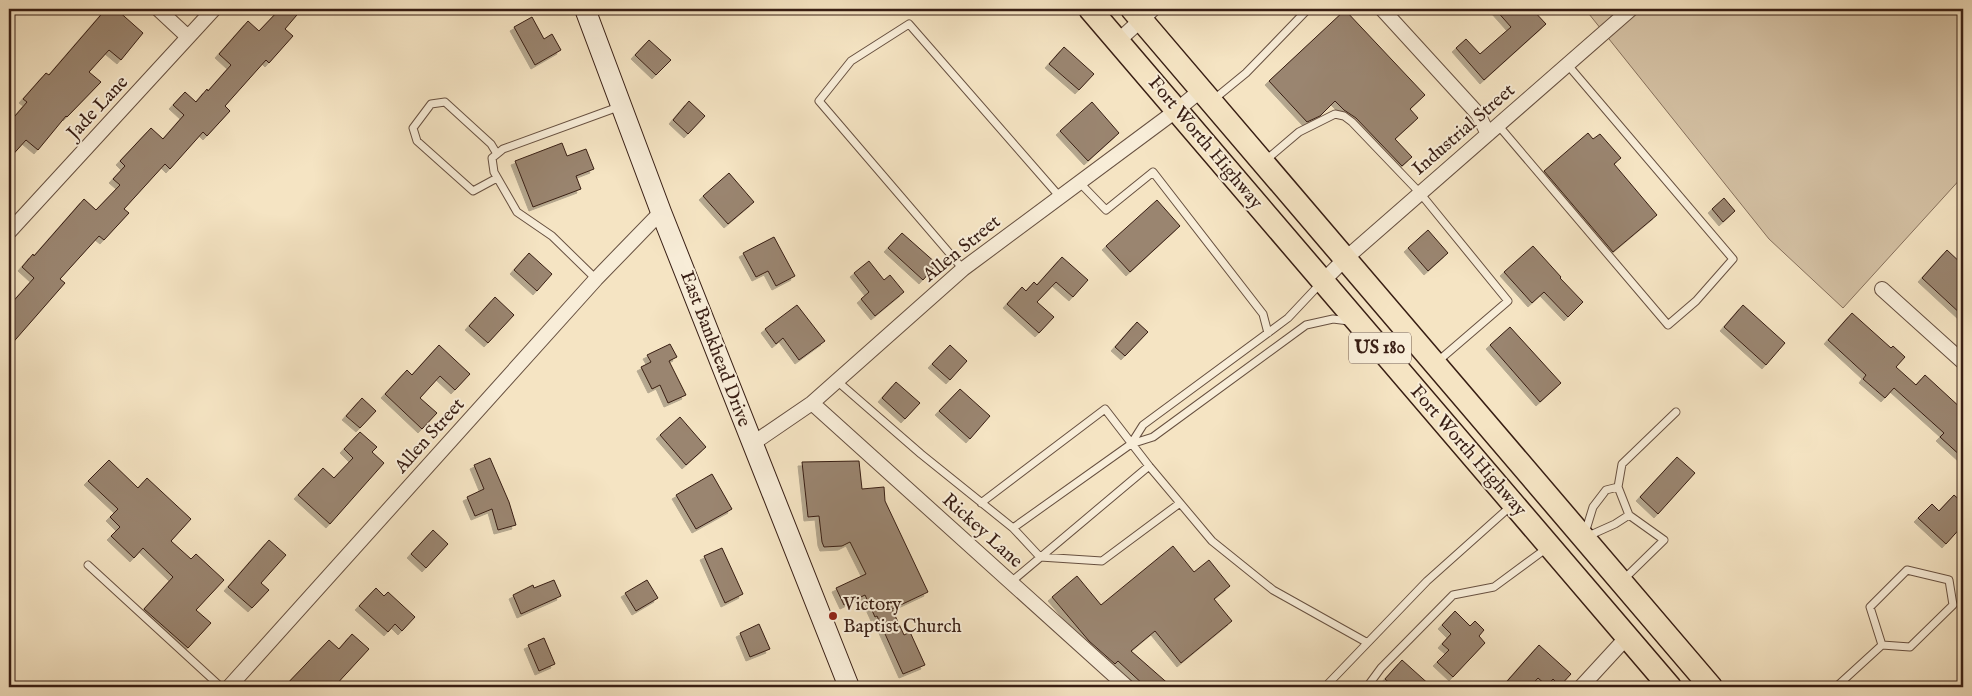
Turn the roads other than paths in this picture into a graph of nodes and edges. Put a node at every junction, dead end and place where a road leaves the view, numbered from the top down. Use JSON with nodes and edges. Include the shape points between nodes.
{"nodes":[{"id":1,"x":158,"y":9,"type":"edge"},
{"id":2,"x":214,"y":9,"type":"edge"},
{"id":3,"x":585,"y":9,"type":"edge"},
{"id":4,"x":1090,"y":9,"type":"edge"},
{"id":5,"x":1308,"y":9,"type":"edge"},
{"id":6,"x":1382,"y":9,"type":"edge"},
{"id":7,"x":1631,"y":9,"type":"edge"},
{"id":8,"x":1142,"y":13,"type":"edge"},
{"id":9,"x":188,"y":37,"type":"junction"},
{"id":10,"x":1118,"y":41,"type":"junction"},
{"id":11,"x":1567,"y":64,"type":"junction"},
{"id":12,"x":1206,"y":96,"type":"junction"},
{"id":13,"x":621,"y":106,"type":"junction"},
{"id":14,"x":1177,"y":110,"type":"junction"},
{"id":15,"x":1498,"y":125,"type":"junction"},
{"id":16,"x":1488,"y":134,"type":"junction"},
{"id":17,"x":497,"y":154,"type":"junction"},
{"id":18,"x":1263,"y":162,"type":"junction"},
{"id":19,"x":497,"y":178,"type":"junction"},
{"id":20,"x":1079,"y":182,"type":"junction"},
{"id":21,"x":1420,"y":193,"type":"junction"},
{"id":22,"x":1060,"y":197,"type":"junction"},
{"id":23,"x":661,"y":212,"type":"junction"},
{"id":24,"x":9,"y":232,"type":"edge"},
{"id":25,"x":1345,"y":259,"type":"junction"},
{"id":26,"x":963,"y":269,"type":"junction"},
{"id":27,"x":596,"y":279,"type":"junction"},
{"id":28,"x":1323,"y":281,"type":"junction"},
{"id":29,"x":1882,"y":289,"type":"dead end"},
{"id":30,"x":1357,"y":322,"type":"junction"},
{"id":31,"x":1268,"y":333,"type":"junction"},
{"id":32,"x":1963,"y":362,"type":"edge"},
{"id":33,"x":1435,"y":364,"type":"junction"},
{"id":34,"x":837,"y":381,"type":"junction"},
{"id":35,"x":812,"y":403,"type":"junction"},
{"id":36,"x":1676,"y":412,"type":"dead end"},
{"id":37,"x":752,"y":444,"type":"junction"},
{"id":38,"x":1131,"y":444,"type":"junction"},
{"id":39,"x":1149,"y":466,"type":"junction"},
{"id":40,"x":1618,"y":487,"type":"junction"},
{"id":41,"x":981,"y":503,"type":"junction"},
{"id":42,"x":1180,"y":503,"type":"junction"},
{"id":43,"x":1513,"y":504,"type":"junction"},
{"id":44,"x":1630,"y":515,"type":"junction"},
{"id":45,"x":1012,"y":528,"type":"junction"},
{"id":46,"x":1583,"y":538,"type":"junction"},
{"id":47,"x":1555,"y":553,"type":"junction"},
{"id":48,"x":1040,"y":557,"type":"junction"},
{"id":49,"x":88,"y":565,"type":"dead end"},
{"id":50,"x":1011,"y":582,"type":"junction"},
{"id":51,"x":1621,"y":582,"type":"junction"},
{"id":52,"x":1627,"y":637,"type":"junction"},
{"id":53,"x":1366,"y":642,"type":"junction"},
{"id":54,"x":1882,"y":645,"type":"junction"},
{"id":55,"x":221,"y":687,"type":"edge"},
{"id":56,"x":229,"y":687,"type":"edge"},
{"id":57,"x":849,"y":687,"type":"edge"},
{"id":58,"x":1126,"y":687,"type":"edge"},
{"id":59,"x":1325,"y":687,"type":"edge"},
{"id":60,"x":1367,"y":687,"type":"edge"},
{"id":61,"x":1581,"y":687,"type":"edge"},
{"id":62,"x":1670,"y":687,"type":"edge"},
{"id":63,"x":1711,"y":687,"type":"edge"},
{"id":64,"x":1836,"y":687,"type":"edge"}],
"edges":[{"from":1,"to":9,"type":"street"},
{"from":2,"to":9,"type":"street","name":"Jade Lane"},
{"from":3,"to":13,"type":"street","name":"East Bankhead Drive"},
{"from":4,"to":10,"type":"main road","name":"Fort Worth Highway","number":"US 180"},
{"from":5,"to":12,"type":"lane","via":[[1246,73]]},
{"from":6,"to":16,"type":"street","via":[[1478,114]]},
{"from":7,"to":11,"type":"street","name":"Industrial Street"},
{"from":8,"to":10,"type":"street"},
{"from":8,"to":12,"type":"main road","name":"Fort Worth Highway","number":"US 180"},
{"from":9,"to":24,"type":"street","name":"Jade Lane"},
{"from":10,"to":14,"type":"main road","name":"Fort Worth Highway","number":"US 180"},
{"from":11,"to":15,"type":"street","name":"Industrial Street"},
{"from":11,"to":15,"type":"lane","via":[[1733,259],[1696,301],[1668,325]]},
{"from":12,"to":14,"type":"street","name":"Allen Street"},
{"from":12,"to":18,"type":"main road","name":"Fort Worth Highway","number":"US 180"},
{"from":13,"to":17,"type":"lane"},
{"from":13,"to":23,"type":"street","name":"East Bankhead Drive"},
{"from":14,"to":20,"type":"street","name":"Allen Street"},
{"from":14,"to":28,"type":"main road","name":"Fort Worth Highway","number":"US 180"},
{"from":15,"to":16,"type":"street","name":"Industrial Street"},
{"from":16,"to":21,"type":"street","name":"Industrial Street"},
{"from":17,"to":19,"type":"lane","via":[[492,158]]},
{"from":17,"to":19,"type":"lane","via":[[491,144],[445,102],[431,104],[413,128],[417,141],[473,191]]},
{"from":18,"to":21,"type":"lane","via":[[1299,132],[1335,114],[1352,122]]},
{"from":18,"to":25,"type":"main road","name":"Fort Worth Highway","number":"US 180"},
{"from":19,"to":27,"type":"lane","via":[[517,212],[552,236]]},
{"from":20,"to":22,"type":"street","name":"Allen Street"},
{"from":20,"to":31,"type":"lane","via":[[1106,210],[1153,172],[1263,314]]},
{"from":21,"to":25,"type":"street","name":"Industrial Street"},
{"from":21,"to":33,"type":"lane","via":[[1508,301]]},
{"from":22,"to":26,"type":"street","name":"Allen Street"},
{"from":22,"to":26,"type":"lane","via":[[908,24],[850,62],[820,101]]},
{"from":23,"to":27,"type":"street","name":"Allen Street"},
{"from":23,"to":37,"type":"street","name":"East Bankhead Drive"},
{"from":25,"to":28,"type":"street","name":"Industrial Street"},
{"from":25,"to":33,"type":"main road","name":"Fort Worth Highway","number":"US 180"},
{"from":26,"to":34,"type":"street","name":"Allen Street"},
{"from":27,"to":56,"type":"street","name":"Allen Street"},
{"from":28,"to":30,"type":"main road","name":"Fort Worth Highway","number":"US 180"},
{"from":28,"to":31,"type":"lane","via":[[1288,318]]},
{"from":29,"to":32,"type":"street"},
{"from":30,"to":38,"type":"lane","via":[[1333,319],[1306,325],[1153,437]]},
{"from":30,"to":43,"type":"main road","name":"Fort Worth Highway","number":"US 180"},
{"from":31,"to":38,"type":"lane","via":[[1143,425]]},
{"from":33,"to":46,"type":"main road","name":"Fort Worth Highway","number":"US 180"},
{"from":34,"to":35,"type":"street","name":"Allen Street"},
{"from":34,"to":41,"type":"lane"},
{"from":35,"to":37,"type":"street","name":"Allen Street"},
{"from":35,"to":50,"type":"street","name":"Rickey Lane"},
{"from":36,"to":40,"type":"lane","via":[[1622,464]]},
{"from":37,"to":57,"type":"street","name":"East Bankhead Drive"},
{"from":38,"to":39,"type":"lane"},
{"from":38,"to":41,"type":"lane","via":[[1104,409]]},
{"from":38,"to":45,"type":"lane"},
{"from":39,"to":42,"type":"lane"},
{"from":39,"to":48,"type":"lane"},
{"from":40,"to":44,"type":"lane"},
{"from":40,"to":46,"type":"lane","via":[[1606,490],[1593,507]]},
{"from":41,"to":45,"type":"lane"},
{"from":42,"to":48,"type":"lane","via":[[1102,561]]},
{"from":42,"to":53,"type":"lane","via":[[1212,541],[1273,590]]},
{"from":43,"to":47,"type":"main road","name":"Fort Worth Highway","number":"US 180"},
{"from":43,"to":53,"type":"lane","via":[[1426,582]]},
{"from":44,"to":46,"type":"lane"},
{"from":44,"to":51,"type":"lane","via":[[1664,540]]},
{"from":45,"to":48,"type":"lane"},
{"from":46,"to":47,"type":"main road"},
{"from":46,"to":51,"type":"main road","name":"Fort Worth Highway","number":"US 180"},
{"from":47,"to":52,"type":"main road","name":"Fort Worth Highway","number":"US 180"},
{"from":47,"to":60,"type":"lane","via":[[1494,587],[1453,594]]},
{"from":48,"to":50,"type":"lane"},
{"from":49,"to":55,"type":"lane"},
{"from":50,"to":58,"type":"street","name":"Rickey Lane"},
{"from":51,"to":63,"type":"main road","name":"Fort Worth Highway","number":"US 180"},
{"from":52,"to":61,"type":"street"},
{"from":52,"to":62,"type":"main road","name":"Fort Worth Highway","number":"US 180"},
{"from":53,"to":59,"type":"lane"},
{"from":54,"to":54,"type":"lane","via":[[1910,647],[1953,605],[1949,580],[1907,570],[1870,607]]},
{"from":54,"to":64,"type":"lane"}]}
